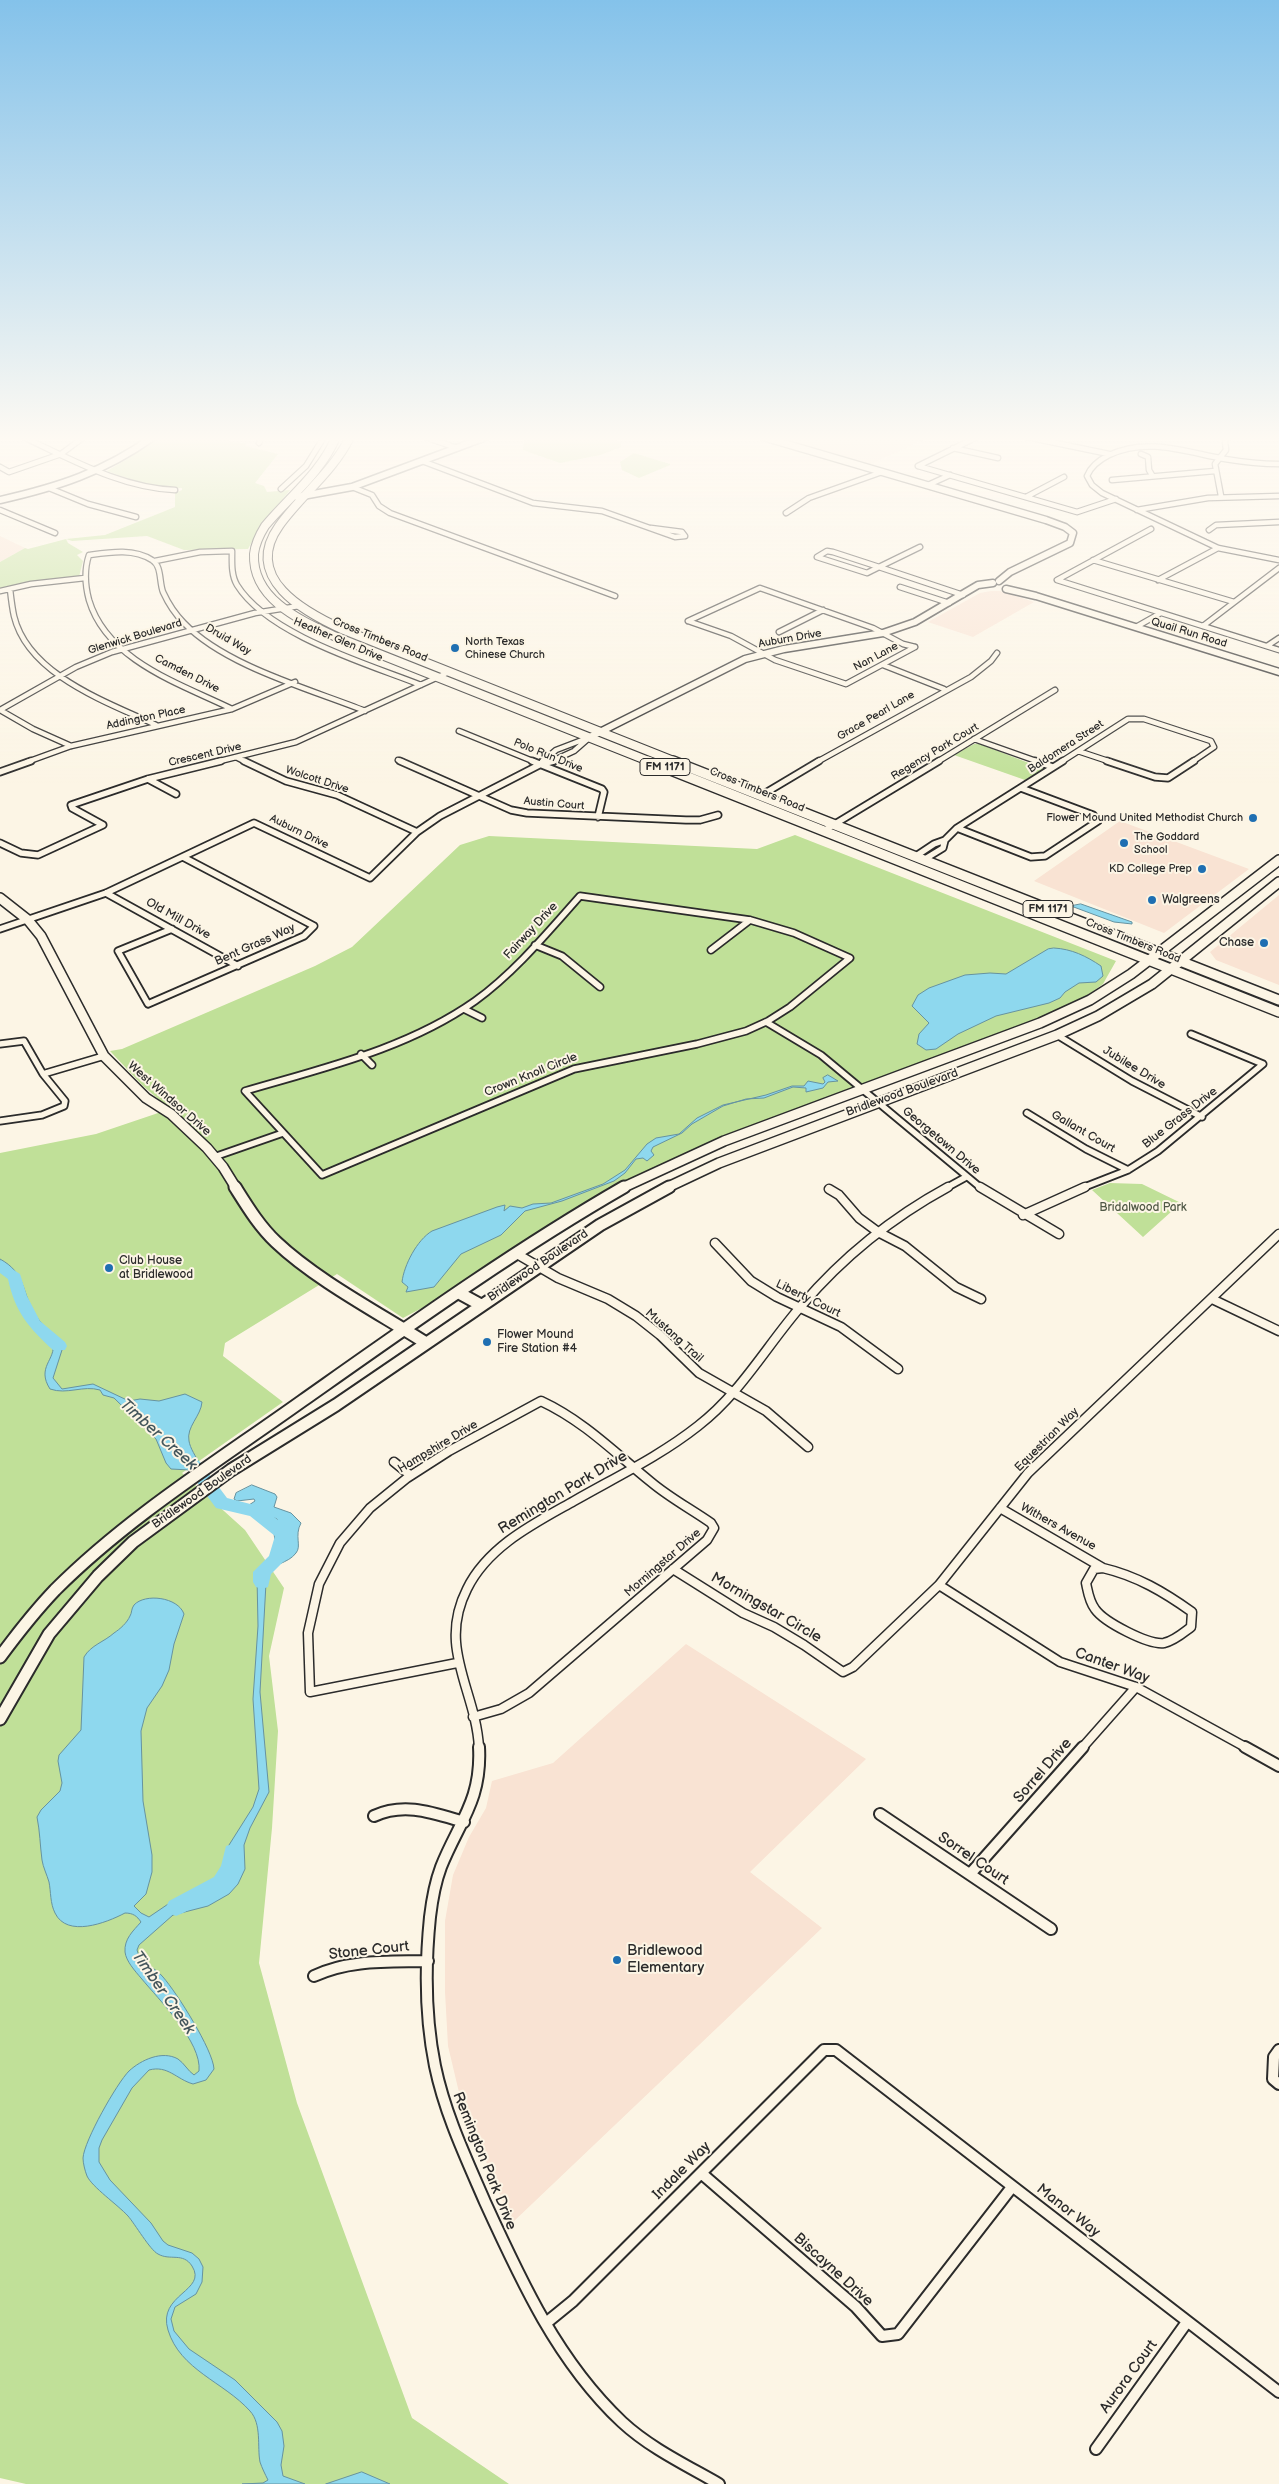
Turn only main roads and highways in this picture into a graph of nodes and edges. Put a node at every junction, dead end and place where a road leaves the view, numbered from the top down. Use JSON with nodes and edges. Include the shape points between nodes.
{"nodes":[{"id":1,"x":255,"y":553,"type":"edge"},
{"id":2,"x":270,"y":553,"type":"edge"},
{"id":3,"x":1051,"y":553,"type":"edge"},
{"id":4,"x":1013,"y":572,"type":"junction"},
{"id":5,"x":995,"y":584,"type":"junction"},
{"id":6,"x":1009,"y":586,"type":"junction"},
{"id":7,"x":1279,"y":672,"type":"edge"},
{"id":8,"x":601,"y":731,"type":"junction"},
{"id":9,"x":590,"y":737,"type":"junction"},
{"id":10,"x":1279,"y":860,"type":"edge"},
{"id":11,"x":1279,"y":882,"type":"edge"},
{"id":12,"x":1234,"y":895,"type":"junction"},
{"id":13,"x":0,"y":898,"type":"edge"},
{"id":14,"x":1254,"y":903,"type":"junction"},
{"id":15,"x":1158,"y":953,"type":"junction"},
{"id":16,"x":1149,"y":961,"type":"junction"},
{"id":17,"x":1180,"y":962,"type":"junction"},
{"id":18,"x":1170,"y":969,"type":"junction"},
{"id":19,"x":1279,"y":1000,"type":"edge"},
{"id":20,"x":1279,"y":1012,"type":"edge"},
{"id":21,"x":459,"y":1293,"type":"junction"},
{"id":22,"x":481,"y":1305,"type":"junction"},
{"id":23,"x":404,"y":1330,"type":"junction"},
{"id":24,"x":426,"y":1343,"type":"junction"},
{"id":25,"x":0,"y":1657,"type":"edge"},
{"id":26,"x":0,"y":1719,"type":"edge"}],
"edges":[{"from":1,"to":9,"type":"main road","name":"Cross Timbers Road","number":"FM 1171","via":[[259,583],[272,599],[334,636]]},
{"from":2,"to":8,"type":"main road","name":"Cross Timbers Road","number":"FM 1171","via":[[273,581],[277,587],[299,606],[342,630]]},
{"from":3,"to":4,"type":"main road"},
{"from":4,"to":5,"type":"main road"},
{"from":4,"to":6,"type":"main road"},
{"from":5,"to":6,"type":"main road","name":"Quail Run Road"},
{"from":5,"to":8,"type":"main road","name":"Auburn Drive","via":[[972,590],[909,625],[883,634],[763,653],[728,666]]},
{"from":6,"to":7,"type":"main road","name":"Quail Run Road"},
{"from":8,"to":9,"type":"main road","name":"Auburn Drive"},
{"from":8,"to":15,"type":"main road","name":"Cross Timbers Road","number":"FM 1171"},
{"from":9,"to":16,"type":"main road","name":"Cross Timbers Road","number":"FM 1171"},
{"from":10,"to":12,"type":"main road","name":"Bridlewood Boulevard"},
{"from":11,"to":14,"type":"main road","name":"Bridlewood Boulevard"},
{"from":12,"to":14,"type":"main road"},
{"from":12,"to":15,"type":"main road","name":"Bridlewood Boulevard"},
{"from":13,"to":23,"type":"main road","name":"West Windsor Drive","via":[[28,920],[51,952],[104,1056],[146,1098],[170,1114],[214,1157],[256,1220],[310,1270]]},
{"from":14,"to":17,"type":"main road","name":"Bridlewood Boulevard"},
{"from":15,"to":16,"type":"main road","name":"Bridlewood Boulevard"},
{"from":15,"to":17,"type":"main road","name":"Cross Timbers Road","number":"FM 1171"},
{"from":16,"to":18,"type":"main road","name":"Cross Timbers Road","number":"FM 1171"},
{"from":16,"to":21,"type":"main road","name":"Bridlewood Boulevard","via":[[1070,1010],[724,1141],[647,1176],[589,1207]]},
{"from":17,"to":18,"type":"main road","name":"Bridlewood Boulevard"},
{"from":17,"to":19,"type":"main road","name":"Cross Timbers Road","number":"FM 1171"},
{"from":18,"to":20,"type":"main road","name":"Cross Timbers Road","number":"FM 1171"},
{"from":18,"to":22,"type":"main road","name":"Bridlewood Boulevard","via":[[1115,1007],[1057,1035],[760,1146],[684,1179],[600,1225]]},
{"from":21,"to":22,"type":"main road"},
{"from":21,"to":23,"type":"main road","name":"Bridlewood Boulevard"},
{"from":22,"to":24,"type":"main road","name":"Bridlewood Boulevard"},
{"from":23,"to":24,"type":"main road","name":"West Windsor Drive"},
{"from":23,"to":25,"type":"main road","name":"Bridlewood Boulevard","via":[[105,1542],[62,1582]]},
{"from":24,"to":26,"type":"main road","name":"Bridlewood Boulevard","via":[[304,1426],[231,1470],[122,1551],[67,1611],[36,1654]]}]}
